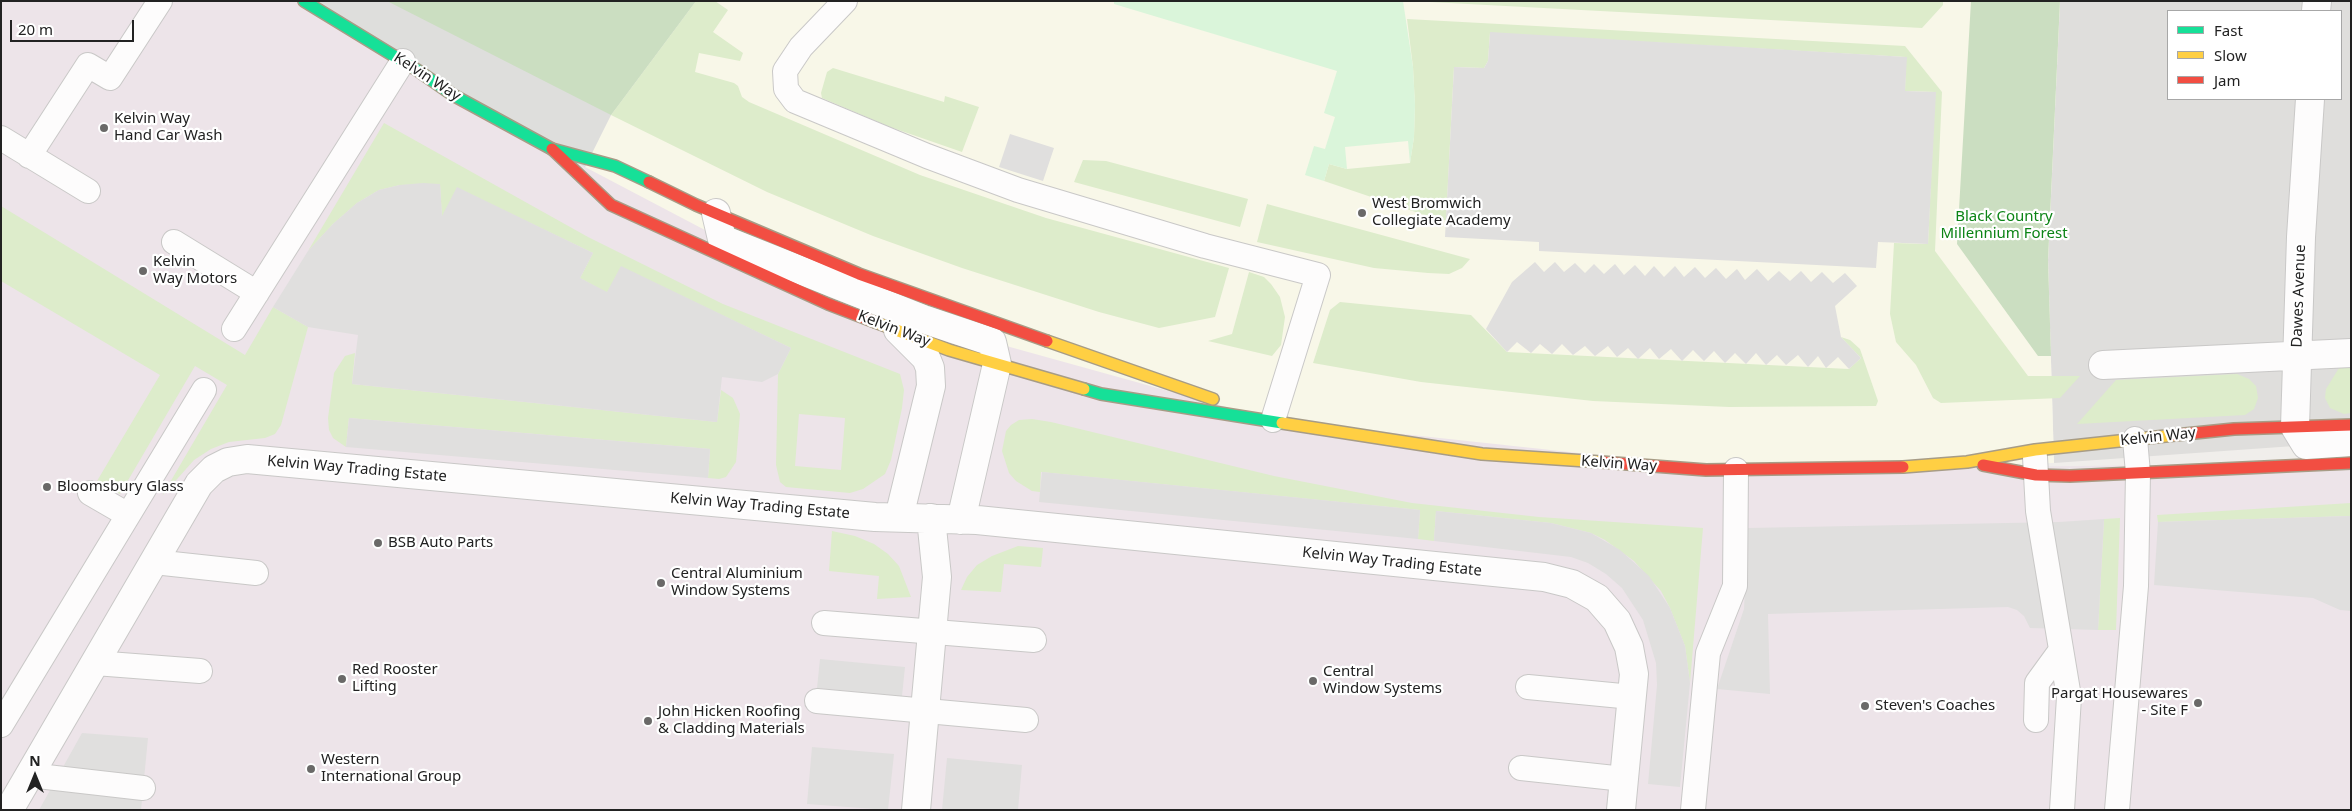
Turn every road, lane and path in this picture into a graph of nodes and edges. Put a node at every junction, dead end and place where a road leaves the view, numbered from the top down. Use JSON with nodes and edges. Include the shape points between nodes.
{"nodes":[{"id":1,"x":160,"y":1,"type":"edge"},
{"id":2,"x":304,"y":1,"type":"edge"},
{"id":3,"x":846,"y":1,"type":"edge"},
{"id":4,"x":403,"y":61,"type":"junction"},
{"id":5,"x":2310,"y":100,"type":"edge"},
{"id":6,"x":1,"y":138,"type":"edge"},
{"id":7,"x":552,"y":149,"type":"junction"},
{"id":8,"x":30,"y":156,"type":"junction"},
{"id":9,"x":88,"y":191,"type":"dead end"},
{"id":10,"x":716,"y":213,"type":"junction"},
{"id":11,"x":174,"y":242,"type":"dead end"},
{"id":12,"x":257,"y":293,"type":"junction"},
{"id":13,"x":234,"y":329,"type":"dead end"},
{"id":14,"x":898,"y":330,"type":"junction"},
{"id":15,"x":2351,"y":353,"type":"edge"},
{"id":16,"x":2297,"y":356,"type":"junction"},
{"id":17,"x":998,"y":364,"type":"junction"},
{"id":18,"x":2103,"y":365,"type":"dead end"},
{"id":19,"x":204,"y":390,"type":"dead end"},
{"id":20,"x":1273,"y":420,"type":"junction"},
{"id":21,"x":2351,"y":425,"type":"edge"},
{"id":22,"x":2295,"y":427,"type":"junction"},
{"id":23,"x":2135,"y":439,"type":"junction"},
{"id":24,"x":2351,"y":442,"type":"edge"},
{"id":25,"x":2035,"y":450,"type":"junction"},
{"id":26,"x":1967,"y":462,"type":"junction"},
{"id":27,"x":2351,"y":463,"type":"edge"},
{"id":28,"x":1736,"y":470,"type":"junction"},
{"id":29,"x":2138,"y":474,"type":"junction"},
{"id":30,"x":2036,"y":475,"type":"junction"},
{"id":31,"x":90,"y":493,"type":"dead end"},
{"id":32,"x":128,"y":515,"type":"junction"},
{"id":33,"x":899,"y":518,"type":"junction"},
{"id":34,"x":931,"y":518,"type":"junction"},
{"id":35,"x":961,"y":520,"type":"junction"},
{"id":36,"x":154,"y":562,"type":"junction"},
{"id":37,"x":256,"y":573,"type":"dead end"},
{"id":38,"x":824,"y":623,"type":"dead end"},
{"id":39,"x":932,"y":632,"type":"junction"},
{"id":40,"x":1034,"y":640,"type":"dead end"},
{"id":41,"x":2061,"y":650,"type":"junction"},
{"id":42,"x":95,"y":663,"type":"junction"},
{"id":43,"x":200,"y":671,"type":"dead end"},
{"id":44,"x":1528,"y":687,"type":"dead end"},
{"id":45,"x":1632,"y":697,"type":"junction"},
{"id":46,"x":816,"y":701,"type":"dead end"},
{"id":47,"x":925,"y":711,"type":"junction"},
{"id":48,"x":1026,"y":720,"type":"dead end"},
{"id":49,"x":2036,"y":720,"type":"dead end"},
{"id":50,"x":1,"y":725,"type":"edge"},
{"id":51,"x":1521,"y":768,"type":"dead end"},
{"id":52,"x":29,"y":775,"type":"junction"},
{"id":53,"x":1624,"y":779,"type":"junction"},
{"id":54,"x":143,"y":788,"type":"dead end"},
{"id":55,"x":9,"y":810,"type":"edge"},
{"id":56,"x":916,"y":810,"type":"edge"},
{"id":57,"x":1621,"y":810,"type":"edge"},
{"id":58,"x":1693,"y":810,"type":"edge"},
{"id":59,"x":2062,"y":810,"type":"edge"},
{"id":60,"x":2117,"y":810,"type":"edge"}],
"edges":[{"from":1,"to":8,"type":"lane","via":[[110,78],[88,66]]},
{"from":2,"to":4,"type":"main road","name":"Kelvin Way"},
{"from":3,"to":20,"type":"lane","via":[[801,47],[786,71],[786,89],[795,101],[1018,190],[1205,246],[1318,275]]},
{"from":4,"to":7,"type":"main road","name":"Kelvin Way","via":[[454,95]]},
{"from":4,"to":12,"type":"lane"},
{"from":5,"to":16,"type":"street","name":"Dawes Avenue"},
{"from":6,"to":8,"type":"lane"},
{"from":7,"to":10,"type":"main road","name":"Kelvin Way","via":[[616,166]]},
{"from":7,"to":14,"type":"main road","name":"Kelvin Way","via":[[611,205],[828,304]]},
{"from":8,"to":9,"type":"lane"},
{"from":10,"to":17,"type":"street","via":[[722,239],[923,319],[992,342]]},
{"from":10,"to":20,"type":"main road","name":"Kelvin Way","via":[[858,274]]},
{"from":11,"to":12,"type":"lane"},
{"from":12,"to":13,"type":"lane"},
{"from":14,"to":17,"type":"main road","name":"Kelvin Way","via":[[949,350]]},
{"from":14,"to":33,"type":"street","via":[[926,358],[931,386]]},
{"from":15,"to":16,"type":"street"},
{"from":16,"to":18,"type":"street"},
{"from":16,"to":22,"type":"street","name":"Dawes Avenue"},
{"from":17,"to":20,"type":"main road","name":"Kelvin Way","via":[[1101,394]]},
{"from":17,"to":35,"type":"street"},
{"from":19,"to":32,"type":"lane"},
{"from":20,"to":28,"type":"main road","name":"Kelvin Way","via":[[1482,454]]},
{"from":21,"to":22,"type":"main road","name":"Kelvin Way"},
{"from":22,"to":23,"type":"main road","name":"Kelvin Way","via":[[2234,429]]},
{"from":22,"to":24,"type":"street","via":[[2306,445]]},
{"from":23,"to":25,"type":"main road","name":"Kelvin Way"},
{"from":23,"to":29,"type":"lane"},
{"from":25,"to":26,"type":"main road","name":"Kelvin Way"},
{"from":25,"to":30,"type":"lane"},
{"from":26,"to":28,"type":"main road","name":"Kelvin Way","via":[[1917,467]]},
{"from":26,"to":30,"type":"main road","name":"Kelvin Way"},
{"from":27,"to":29,"type":"main road","name":"Kelvin Way"},
{"from":28,"to":58,"type":"lane","via":[[1734,586],[1708,653]]},
{"from":29,"to":30,"type":"main road","name":"Kelvin Way"},
{"from":29,"to":60,"type":"lane","via":[[2136,586]]},
{"from":30,"to":41,"type":"lane","via":[[2038,511]]},
{"from":31,"to":32,"type":"lane"},
{"from":32,"to":50,"type":"lane","via":[[106,535]]},
{"from":33,"to":34,"type":"street","name":"Kelvin Way Trading Estate"},
{"from":33,"to":36,"type":"street","name":"Kelvin Way Trading Estate","via":[[247,459],[228,462],[214,469],[200,484]]},
{"from":34,"to":35,"type":"street","name":"Kelvin Way Trading Estate"},
{"from":34,"to":39,"type":"street","via":[[937,577]]},
{"from":35,"to":45,"type":"street","name":"Kelvin Way Trading Estate","via":[[1544,577],[1572,584],[1597,598],[1617,621],[1629,648],[1634,674]]},
{"from":36,"to":37,"type":"lane"},
{"from":36,"to":42,"type":"street","name":"Kelvin Way Trading Estate"},
{"from":38,"to":39,"type":"lane"},
{"from":39,"to":40,"type":"lane"},
{"from":39,"to":47,"type":"street"},
{"from":41,"to":49,"type":"lane","via":[[2037,683]]},
{"from":41,"to":59,"type":"lane","via":[[2069,697]]},
{"from":42,"to":43,"type":"lane"},
{"from":42,"to":52,"type":"street","name":"Kelvin Way Trading Estate"},
{"from":44,"to":45,"type":"lane"},
{"from":45,"to":53,"type":"street","name":"Kelvin Way Trading Estate"},
{"from":46,"to":47,"type":"lane"},
{"from":47,"to":48,"type":"lane"},
{"from":47,"to":56,"type":"street"},
{"from":51,"to":53,"type":"lane"},
{"from":52,"to":54,"type":"lane"},
{"from":52,"to":55,"type":"street","name":"Kelvin Way Trading Estate"},
{"from":53,"to":57,"type":"street","name":"Kelvin Way Trading Estate"}]}
